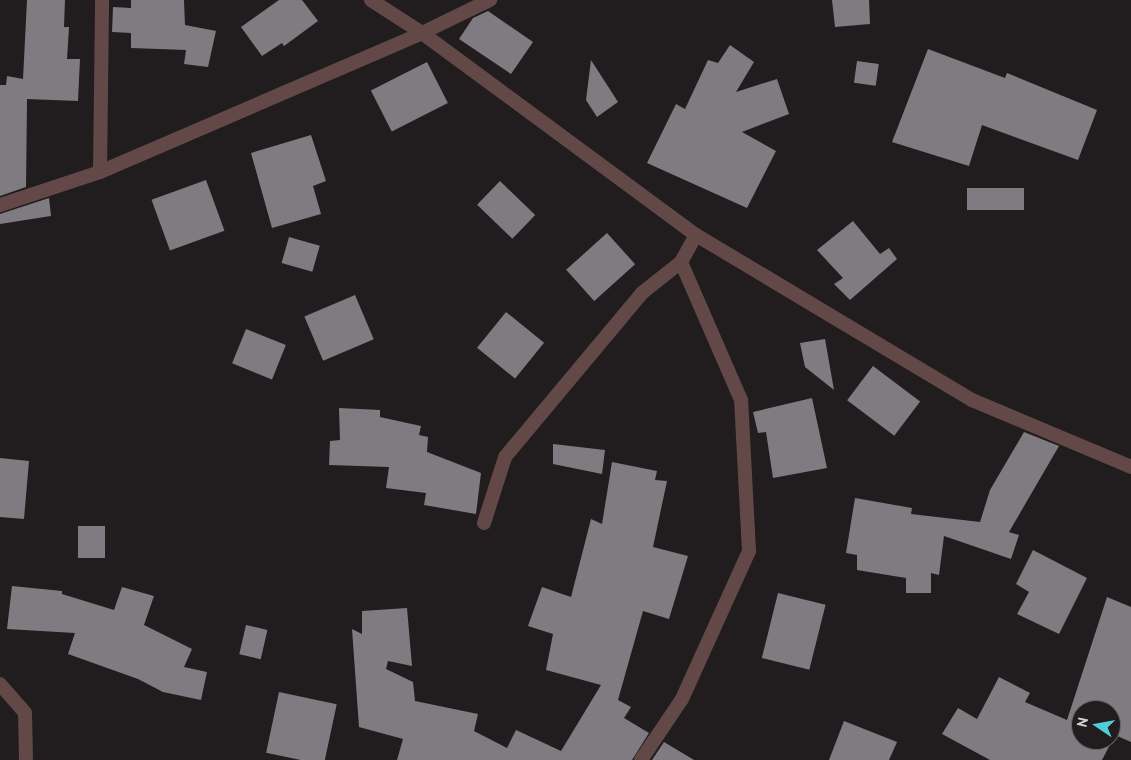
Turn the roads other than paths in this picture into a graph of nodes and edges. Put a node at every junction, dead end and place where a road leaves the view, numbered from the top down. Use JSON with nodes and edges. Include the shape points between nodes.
{"nodes":[{"id":1,"x":102,"y":0,"type":"edge"},
{"id":2,"x":371,"y":0,"type":"edge"},
{"id":3,"x":490,"y":0,"type":"edge"},
{"id":4,"x":422,"y":33,"type":"junction"},
{"id":5,"x":100,"y":172,"type":"junction"},
{"id":6,"x":0,"y":205,"type":"edge"},
{"id":7,"x":696,"y":235,"type":"junction"},
{"id":8,"x":681,"y":262,"type":"junction"},
{"id":9,"x":1131,"y":467,"type":"edge"},
{"id":10,"x":484,"y":523,"type":"dead end"},
{"id":11,"x":0,"y":684,"type":"edge"},
{"id":12,"x":26,"y":760,"type":"edge"},
{"id":13,"x":641,"y":760,"type":"edge"}],
"edges":[{"from":1,"to":5,"type":"street"},
{"from":2,"to":4,"type":"street"},
{"from":3,"to":4,"type":"street"},
{"from":4,"to":5,"type":"street"},
{"from":4,"to":7,"type":"street"},
{"from":5,"to":6,"type":"street"},
{"from":7,"to":8,"type":"street"},
{"from":7,"to":9,"type":"street","via":[[972,400]]},
{"from":8,"to":10,"type":"street","via":[[642,293],[504,458]]},
{"from":8,"to":13,"type":"street","via":[[741,400],[749,551],[682,699]]},
{"from":11,"to":12,"type":"street","via":[[25,713]]}]}
